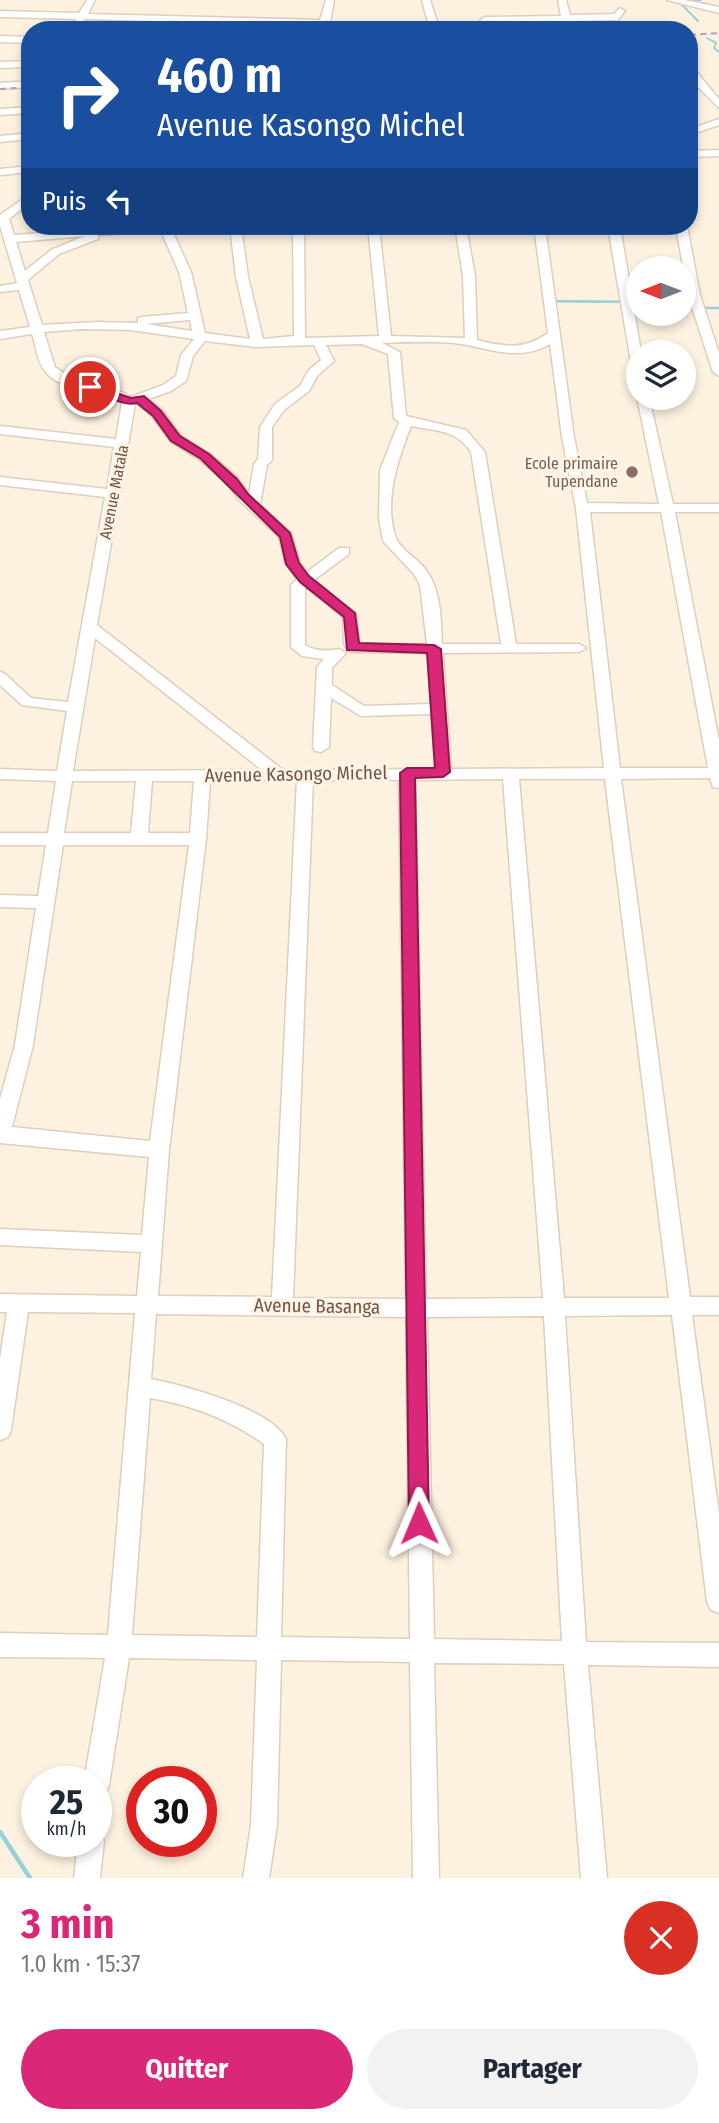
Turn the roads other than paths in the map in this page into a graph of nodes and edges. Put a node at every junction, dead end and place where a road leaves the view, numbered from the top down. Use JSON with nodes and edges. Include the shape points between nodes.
{"nodes":[{"id":1,"x":91,"y":0,"type":"edge"},
{"id":2,"x":330,"y":0,"type":"edge"},
{"id":3,"x":426,"y":0,"type":"edge"},
{"id":4,"x":562,"y":0,"type":"edge"},
{"id":5,"x":671,"y":0,"type":"edge"},
{"id":6,"x":719,"y":10,"type":"edge"},
{"id":7,"x":620,"y":11,"type":"dead end"},
{"id":8,"x":0,"y":13,"type":"edge"},
{"id":9,"x":83,"y":16,"type":"junction"},
{"id":10,"x":485,"y":20,"type":"dead end"},
{"id":11,"x":80,"y":21,"type":"edge"},
{"id":12,"x":160,"y":21,"type":"edge"},
{"id":13,"x":324,"y":21,"type":"edge"},
{"id":14,"x":432,"y":21,"type":"edge"},
{"id":15,"x":502,"y":21,"type":"edge"},
{"id":16,"x":568,"y":21,"type":"edge"},
{"id":17,"x":594,"y":21,"type":"edge"},
{"id":18,"x":0,"y":39,"type":"edge"},
{"id":19,"x":21,"y":40,"type":"edge"},
{"id":20,"x":21,"y":64,"type":"edge"},
{"id":21,"x":0,"y":65,"type":"edge"},
{"id":22,"x":698,"y":82,"type":"edge"},
{"id":23,"x":21,"y":85,"type":"edge"},
{"id":24,"x":0,"y":86,"type":"edge"},
{"id":25,"x":719,"y":105,"type":"edge"},
{"id":26,"x":21,"y":111,"type":"edge"},
{"id":27,"x":0,"y":112,"type":"edge"},
{"id":28,"x":717,"y":125,"type":"edge"},
{"id":29,"x":698,"y":130,"type":"edge"},
{"id":30,"x":21,"y":137,"type":"edge"},
{"id":31,"x":0,"y":139,"type":"edge"},
{"id":32,"x":719,"y":153,"type":"edge"},
{"id":33,"x":698,"y":154,"type":"edge"},
{"id":34,"x":21,"y":170,"type":"edge"},
{"id":35,"x":0,"y":172,"type":"edge"},
{"id":36,"x":21,"y":204,"type":"edge"},
{"id":37,"x":76,"y":235,"type":"edge"},
{"id":38,"x":98,"y":235,"type":"edge"},
{"id":39,"x":172,"y":235,"type":"edge"},
{"id":40,"x":236,"y":235,"type":"edge"},
{"id":41,"x":298,"y":235,"type":"edge"},
{"id":42,"x":375,"y":235,"type":"edge"},
{"id":43,"x":462,"y":235,"type":"edge"},
{"id":44,"x":541,"y":235,"type":"edge"},
{"id":45,"x":616,"y":235,"type":"edge"},
{"id":46,"x":683,"y":235,"type":"edge"},
{"id":47,"x":8,"y":246,"type":"edge"},
{"id":48,"x":24,"y":282,"type":"junction"},
{"id":49,"x":0,"y":289,"type":"edge"},
{"id":50,"x":197,"y":316,"type":"junction"},
{"id":51,"x":471,"y":321,"type":"junction"},
{"id":52,"x":139,"y":322,"type":"dead end"},
{"id":53,"x":37,"y":329,"type":"junction"},
{"id":54,"x":0,"y":335,"type":"edge"},
{"id":55,"x":554,"y":335,"type":"junction"},
{"id":56,"x":201,"y":339,"type":"junction"},
{"id":57,"x":385,"y":339,"type":"junction"},
{"id":58,"x":455,"y":339,"type":"junction"},
{"id":59,"x":471,"y":340,"type":"junction"},
{"id":60,"x":633,"y":340,"type":"edge"},
{"id":61,"x":257,"y":341,"type":"junction"},
{"id":62,"x":296,"y":341,"type":"junction"},
{"id":63,"x":365,"y":341,"type":"junction"},
{"id":64,"x":318,"y":342,"type":"junction"},
{"id":65,"x":719,"y":372,"type":"edge"},
{"id":66,"x":134,"y":400,"type":"junction"},
{"id":67,"x":646,"y":410,"type":"edge"},
{"id":68,"x":406,"y":422,"type":"junction"},
{"id":69,"x":0,"y":430,"type":"edge"},
{"id":70,"x":122,"y":444,"type":"junction"},
{"id":71,"x":0,"y":481,"type":"edge"},
{"id":72,"x":112,"y":495,"type":"junction"},
{"id":73,"x":253,"y":506,"type":"junction"},
{"id":74,"x":583,"y":507,"type":"junction"},
{"id":75,"x":667,"y":508,"type":"junction"},
{"id":76,"x":719,"y":508,"type":"edge"},
{"id":77,"x":344,"y":551,"type":"dead end"},
{"id":78,"x":305,"y":579,"type":"junction"},
{"id":79,"x":90,"y":627,"type":"junction"},
{"id":80,"x":509,"y":648,"type":"junction"},
{"id":81,"x":579,"y":648,"type":"dead end"},
{"id":82,"x":355,"y":649,"type":"junction"},
{"id":83,"x":434,"y":649,"type":"junction"},
{"id":84,"x":334,"y":656,"type":"junction"},
{"id":85,"x":0,"y":677,"type":"edge"},
{"id":86,"x":325,"y":687,"type":"junction"},
{"id":87,"x":75,"y":707,"type":"junction"},
{"id":88,"x":438,"y":709,"type":"junction"},
{"id":89,"x":321,"y":747,"type":"dead end"},
{"id":90,"x":443,"y":772,"type":"junction"},
{"id":91,"x":509,"y":772,"type":"junction"},
{"id":92,"x":407,"y":773,"type":"junction"},
{"id":93,"x":614,"y":773,"type":"junction"},
{"id":94,"x":0,"y":774,"type":"edge"},
{"id":95,"x":278,"y":774,"type":"junction"},
{"id":96,"x":305,"y":774,"type":"junction"},
{"id":97,"x":145,"y":775,"type":"junction"},
{"id":98,"x":202,"y":775,"type":"junction"},
{"id":99,"x":64,"y":776,"type":"junction"},
{"id":100,"x":718,"y":776,"type":"edge"},
{"id":101,"x":139,"y":838,"type":"junction"},
{"id":102,"x":0,"y":839,"type":"edge"},
{"id":103,"x":54,"y":839,"type":"junction"},
{"id":104,"x":198,"y":839,"type":"junction"},
{"id":105,"x":0,"y":901,"type":"edge"},
{"id":106,"x":45,"y":902,"type":"junction"},
{"id":107,"x":0,"y":1134,"type":"edge"},
{"id":108,"x":159,"y":1150,"type":"junction"},
{"id":109,"x":0,"y":1237,"type":"edge"},
{"id":110,"x":151,"y":1244,"type":"junction"},
{"id":111,"x":10,"y":1303,"type":"edge"},
{"id":112,"x":146,"y":1303,"type":"junction"},
{"id":113,"x":282,"y":1306,"type":"junction"},
{"id":114,"x":682,"y":1306,"type":"junction"},
{"id":115,"x":719,"y":1306,"type":"edge"},
{"id":116,"x":418,"y":1308,"type":"junction"},
{"id":117,"x":554,"y":1308,"type":"junction"},
{"id":118,"x":142,"y":1387,"type":"junction"},
{"id":119,"x":0,"y":1430,"type":"edge"},
{"id":120,"x":719,"y":1602,"type":"edge"},
{"id":121,"x":0,"y":1645,"type":"edge"},
{"id":122,"x":119,"y":1646,"type":"junction"},
{"id":123,"x":269,"y":1647,"type":"junction"},
{"id":124,"x":421,"y":1649,"type":"junction"},
{"id":125,"x":575,"y":1654,"type":"junction"},
{"id":126,"x":719,"y":1655,"type":"edge"},
{"id":127,"x":99,"y":1766,"type":"edge"},
{"id":128,"x":89,"y":1857,"type":"edge"},
{"id":129,"x":87,"y":1878,"type":"edge"},
{"id":130,"x":256,"y":1878,"type":"edge"},
{"id":131,"x":426,"y":1878,"type":"edge"},
{"id":132,"x":594,"y":1878,"type":"edge"}],
"edges":[{"from":1,"to":9,"type":"street"},
{"from":2,"to":13,"type":"street"},
{"from":3,"to":14,"type":"street"},
{"from":4,"to":16,"type":"street"},
{"from":5,"to":6,"type":"street"},
{"from":7,"to":17,"type":"street","via":[[618,17]]},
{"from":8,"to":9,"type":"street"},
{"from":9,"to":11,"type":"street"},
{"from":9,"to":12,"type":"street"},
{"from":10,"to":15,"type":"street"},
{"from":18,"to":19,"type":"street"},
{"from":20,"to":21,"type":"street"},
{"from":22,"to":25,"type":"street"},
{"from":23,"to":24,"type":"street"},
{"from":26,"to":27,"type":"street"},
{"from":28,"to":29,"type":"street"},
{"from":30,"to":31,"type":"street"},
{"from":32,"to":33,"type":"street"},
{"from":34,"to":35,"type":"street"},
{"from":36,"to":47,"type":"street","via":[[3,218]]},
{"from":37,"to":47,"type":"street"},
{"from":38,"to":48,"type":"street","via":[[55,252]]},
{"from":39,"to":50,"type":"street"},
{"from":40,"to":61,"type":"street"},
{"from":41,"to":62,"type":"street","via":[[300,336]]},
{"from":42,"to":57,"type":"street"},
{"from":43,"to":51,"type":"street"},
{"from":44,"to":55,"type":"street"},
{"from":45,"to":60,"type":"street"},
{"from":46,"to":65,"type":"street","via":[[694,295]]},
{"from":47,"to":48,"type":"street"},
{"from":48,"to":49,"type":"street"},
{"from":48,"to":53,"type":"street"},
{"from":50,"to":52,"type":"street"},
{"from":50,"to":56,"type":"street"},
{"from":51,"to":58,"type":"street"},
{"from":51,"to":59,"type":"street"},
{"from":53,"to":54,"type":"street"},
{"from":53,"to":56,"type":"street","via":[[128,326]]},
{"from":53,"to":66,"type":"street","via":[[55,376]]},
{"from":55,"to":59,"type":"street","via":[[520,351]]},
{"from":55,"to":74,"type":"street"},
{"from":56,"to":61,"type":"street"},
{"from":56,"to":66,"type":"street","via":[[187,355],[183,378]]},
{"from":57,"to":58,"type":"street"},
{"from":57,"to":63,"type":"street"},
{"from":58,"to":59,"type":"street"},
{"from":61,"to":62,"type":"street"},
{"from":62,"to":64,"type":"street"},
{"from":63,"to":64,"type":"street"},
{"from":63,"to":68,"type":"street","via":[[394,352],[400,418]]},
{"from":64,"to":73,"type":"street","via":[[328,361],[325,366],[279,407],[266,426],[265,460]]},
{"from":66,"to":70,"type":"street","name":"Avenue Matala"},
{"from":66,"to":73,"type":"street","via":[[157,413],[176,439],[233,481]]},
{"from":67,"to":75,"type":"street"},
{"from":68,"to":80,"type":"street","via":[[449,428],[474,444],[478,452]]},
{"from":68,"to":83,"type":"street","via":[[387,470],[386,519],[390,541],[427,585]]},
{"from":69,"to":70,"type":"street"},
{"from":70,"to":72,"type":"street","name":"Avenue Matala"},
{"from":71,"to":72,"type":"street"},
{"from":72,"to":79,"type":"street","name":"Avenue Matala"},
{"from":73,"to":78,"type":"street","via":[[286,536],[293,564]]},
{"from":74,"to":75,"type":"street"},
{"from":74,"to":93,"type":"street"},
{"from":75,"to":76,"type":"street"},
{"from":75,"to":100,"type":"street"},
{"from":77,"to":78,"type":"street"},
{"from":78,"to":82,"type":"street","via":[[350,615]]},
{"from":78,"to":84,"type":"street","via":[[297,593],[298,647],[307,653]]},
{"from":79,"to":87,"type":"street","name":"Avenue Matala"},
{"from":79,"to":95,"type":"street"},
{"from":80,"to":81,"type":"street"},
{"from":80,"to":83,"type":"street"},
{"from":82,"to":83,"type":"street"},
{"from":82,"to":84,"type":"street"},
{"from":83,"to":88,"type":"street"},
{"from":84,"to":86,"type":"street","via":[[325,667]]},
{"from":85,"to":87,"type":"street","via":[[27,702]]},
{"from":86,"to":88,"type":"street","via":[[361,711]]},
{"from":86,"to":89,"type":"street"},
{"from":87,"to":99,"type":"street","name":"Avenue Matala"},
{"from":88,"to":90,"type":"street"},
{"from":90,"to":91,"type":"street","name":"Avenue Kasongo Michel"},
{"from":90,"to":92,"type":"street","name":"Avenue Kasongo Michel"},
{"from":91,"to":93,"type":"street","name":"Avenue Kasongo Michel"},
{"from":91,"to":117,"type":"street"},
{"from":92,"to":96,"type":"street","name":"Avenue Kasongo Michel"},
{"from":92,"to":116,"type":"street"},
{"from":93,"to":100,"type":"street","name":"Avenue Kasongo Michel"},
{"from":93,"to":114,"type":"street"},
{"from":94,"to":99,"type":"street","name":"Avenue Kasongo Michel"},
{"from":95,"to":96,"type":"street","name":"Avenue Kasongo Michel"},
{"from":95,"to":98,"type":"street","name":"Avenue Kasongo Michel"},
{"from":96,"to":113,"type":"street"},
{"from":97,"to":98,"type":"street","name":"Avenue Kasongo Michel"},
{"from":97,"to":99,"type":"street","name":"Avenue Kasongo Michel"},
{"from":97,"to":101,"type":"street"},
{"from":98,"to":104,"type":"street"},
{"from":99,"to":103,"type":"street","name":"Avenue Matala"},
{"from":101,"to":103,"type":"street"},
{"from":101,"to":104,"type":"street"},
{"from":102,"to":103,"type":"street"},
{"from":103,"to":106,"type":"street","name":"Avenue Matala"},
{"from":104,"to":108,"type":"street"},
{"from":105,"to":106,"type":"street"},
{"from":106,"to":107,"type":"street","name":"Avenue Matala","via":[[24,1045]]},
{"from":107,"to":108,"type":"street"},
{"from":108,"to":110,"type":"street"},
{"from":109,"to":110,"type":"street"},
{"from":110,"to":112,"type":"street"},
{"from":111,"to":112,"type":"street","name":"Avenue Basanga"},
{"from":111,"to":119,"type":"street"},
{"from":112,"to":113,"type":"street","name":"Avenue Basanga"},
{"from":112,"to":118,"type":"street"},
{"from":113,"to":116,"type":"street","name":"Avenue Basanga"},
{"from":114,"to":115,"type":"street","name":"Avenue Basanga"},
{"from":114,"to":117,"type":"street","name":"Avenue Basanga"},
{"from":114,"to":120,"type":"street"},
{"from":116,"to":117,"type":"street","name":"Avenue Basanga"},
{"from":116,"to":124,"type":"street"},
{"from":117,"to":125,"type":"street"},
{"from":118,"to":122,"type":"street"},
{"from":118,"to":123,"type":"street","via":[[223,1407],[275,1439]]},
{"from":121,"to":122,"type":"street"},
{"from":122,"to":123,"type":"street"},
{"from":122,"to":127,"type":"street"},
{"from":123,"to":124,"type":"street"},
{"from":123,"to":130,"type":"street","via":[[264,1825]]},
{"from":124,"to":125,"type":"street"},
{"from":124,"to":131,"type":"street"},
{"from":125,"to":126,"type":"street"},
{"from":125,"to":132,"type":"street"},
{"from":128,"to":129,"type":"street"}]}
